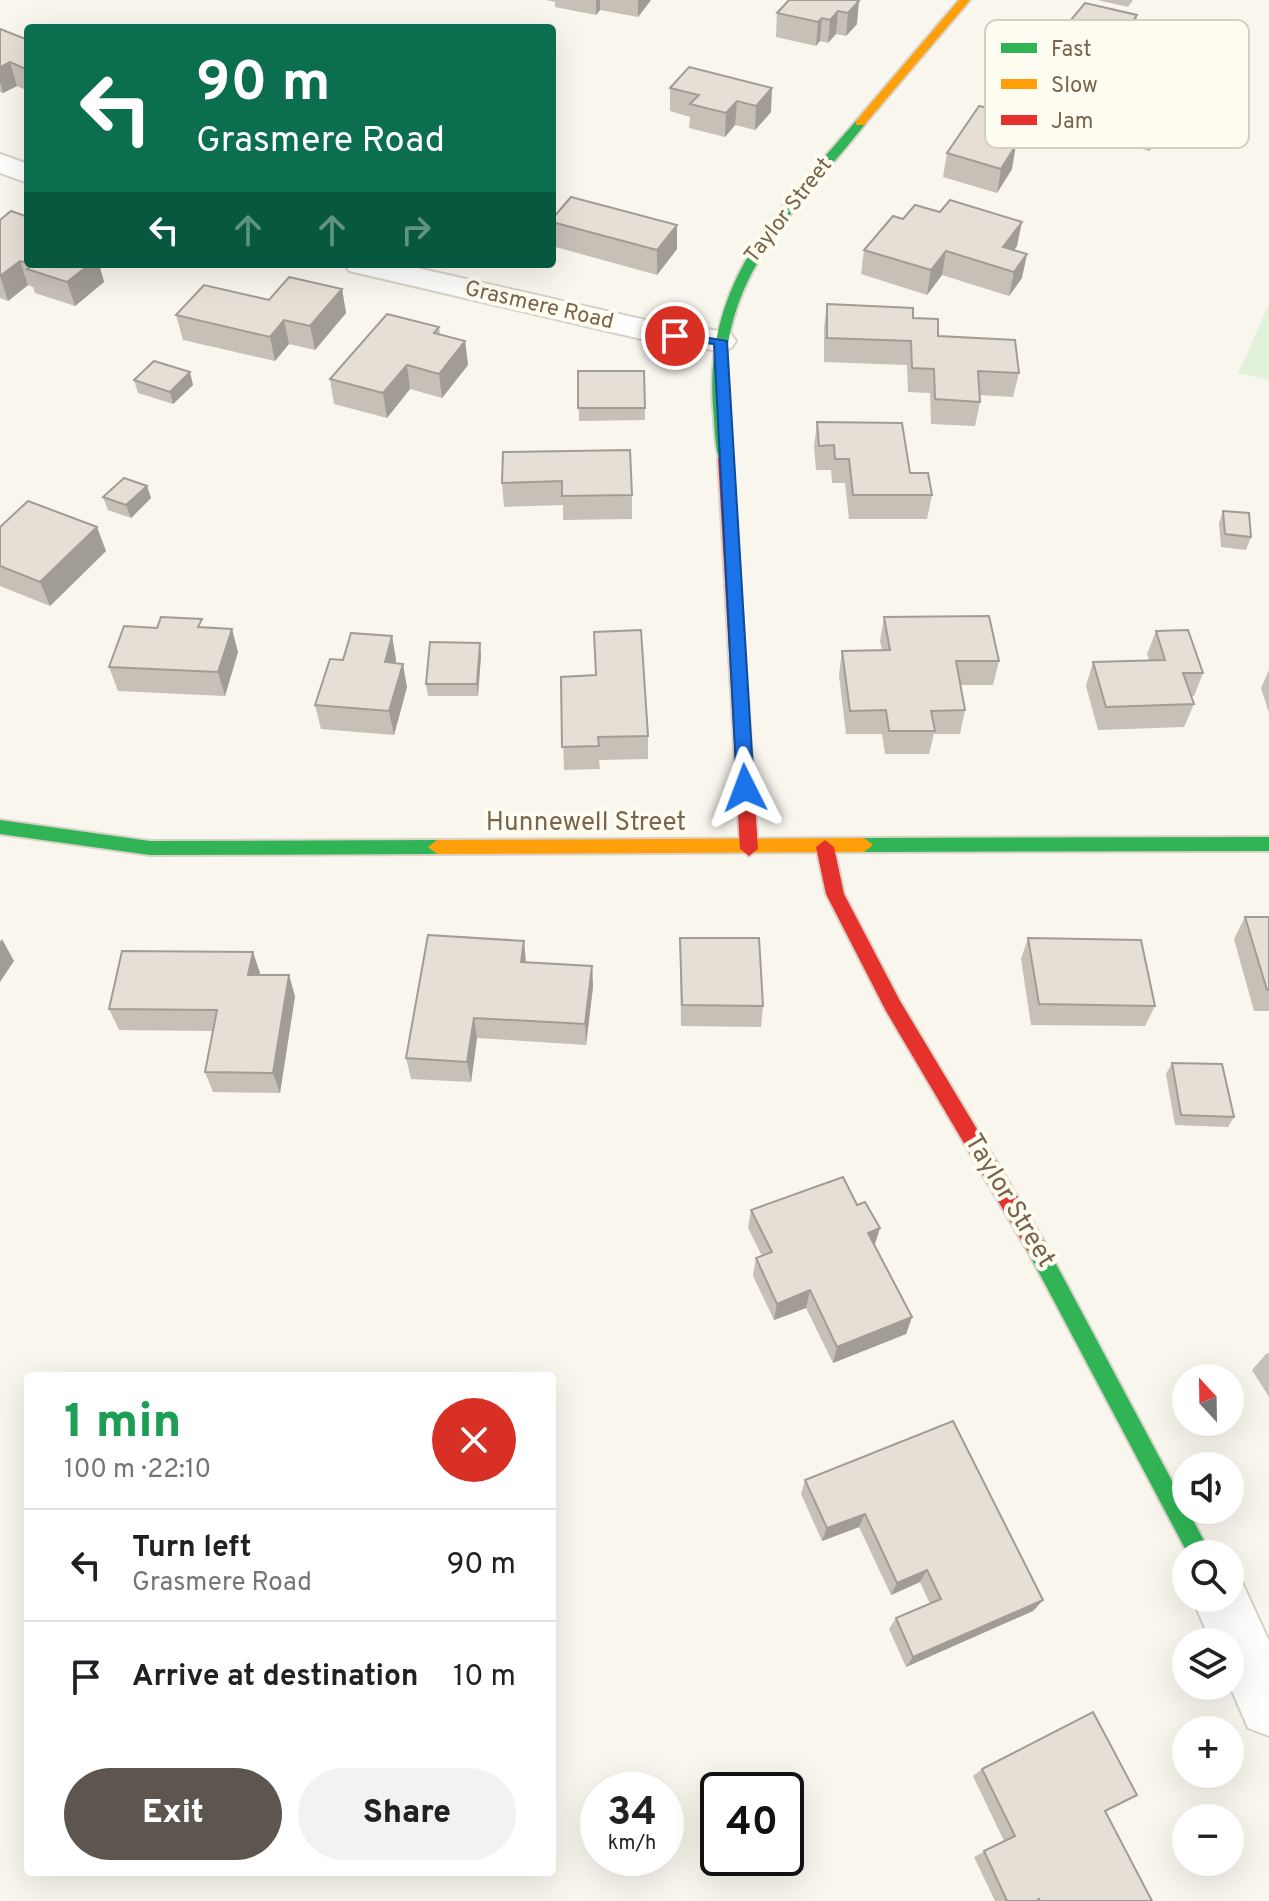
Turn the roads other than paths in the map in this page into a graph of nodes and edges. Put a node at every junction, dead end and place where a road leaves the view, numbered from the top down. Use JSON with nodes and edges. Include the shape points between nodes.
{"nodes":[{"id":1,"x":963,"y":0,"type":"edge"},
{"id":2,"x":0,"y":163,"type":"edge"},
{"id":3,"x":24,"y":172,"type":"edge"},
{"id":4,"x":377,"y":268,"type":"edge"},
{"id":5,"x":720,"y":341,"type":"junction"},
{"id":6,"x":0,"y":827,"type":"edge"},
{"id":7,"x":1269,"y":844,"type":"edge"},
{"id":8,"x":825,"y":847,"type":"junction"},
{"id":9,"x":749,"y":849,"type":"junction"},
{"id":10,"x":1193,"y":1540,"type":"edge"},
{"id":11,"x":1226,"y":1612,"type":"edge"},
{"id":12,"x":1269,"y":1707,"type":"edge"}],
"edges":[{"from":1,"to":5,"type":"street","name":"Taylor Street","via":[[756,249],[735,289]]},
{"from":2,"to":3,"type":"street"},
{"from":4,"to":5,"type":"street","name":"Grasmere Road","via":[[650,331]]},
{"from":5,"to":9,"type":"street","name":"Taylor Street"},
{"from":6,"to":9,"type":"street","name":"Hunnewell Street","via":[[150,848]]},
{"from":7,"to":8,"type":"street","name":"Hunnewell Street"},
{"from":8,"to":9,"type":"street","name":"Hunnewell Street"},
{"from":8,"to":10,"type":"street","name":"Taylor Street","via":[[835,894],[893,1006],[1052,1272]]},
{"from":11,"to":12,"type":"street"}]}
